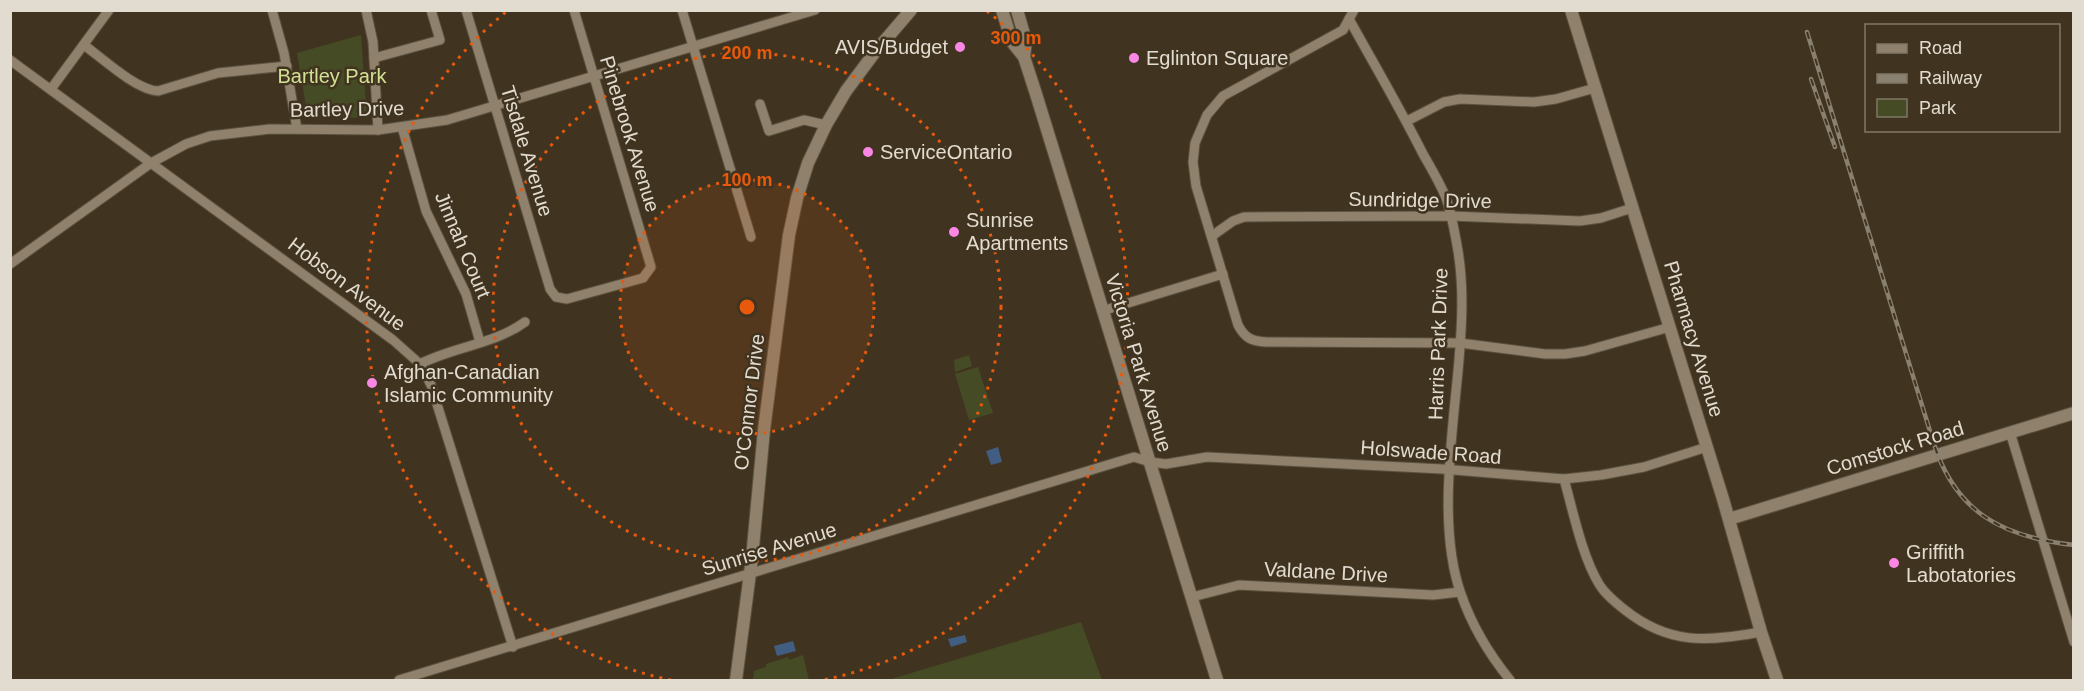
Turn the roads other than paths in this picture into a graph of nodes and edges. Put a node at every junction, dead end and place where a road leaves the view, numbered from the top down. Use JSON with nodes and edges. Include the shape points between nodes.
{"nodes":[{"id":1,"x":109,"y":10,"type":"edge"},
{"id":2,"x":272,"y":10,"type":"edge"},
{"id":3,"x":366,"y":10,"type":"edge"},
{"id":4,"x":431,"y":10,"type":"edge"},
{"id":5,"x":466,"y":10,"type":"edge"},
{"id":6,"x":574,"y":10,"type":"edge"},
{"id":7,"x":682,"y":10,"type":"edge"},
{"id":8,"x":815,"y":10,"type":"edge"},
{"id":9,"x":1002,"y":10,"type":"edge"},
{"id":10,"x":1017,"y":10,"type":"edge"},
{"id":11,"x":1571,"y":10,"type":"edge"},
{"id":12,"x":909,"y":12,"type":"edge"},
{"id":13,"x":790,"y":14,"type":"edge"},
{"id":14,"x":1352,"y":15,"type":"edge"},
{"id":15,"x":84,"y":45,"type":"junction"},
{"id":16,"x":693,"y":47,"type":"junction"},
{"id":17,"x":1024,"y":57,"type":"junction"},
{"id":18,"x":374,"y":58,"type":"junction"},
{"id":19,"x":10,"y":60,"type":"edge"},
{"id":20,"x":287,"y":66,"type":"junction"},
{"id":21,"x":593,"y":76,"type":"junction"},
{"id":22,"x":1595,"y":88,"type":"junction"},
{"id":23,"x":51,"y":89,"type":"junction"},
{"id":24,"x":760,"y":104,"type":"dead end"},
{"id":25,"x":495,"y":106,"type":"junction"},
{"id":26,"x":1407,"y":121,"type":"junction"},
{"id":27,"x":826,"y":125,"type":"junction"},
{"id":28,"x":402,"y":128,"type":"junction"},
{"id":29,"x":297,"y":129,"type":"junction"},
{"id":30,"x":378,"y":130,"type":"junction"},
{"id":31,"x":151,"y":163,"type":"junction"},
{"id":32,"x":1632,"y":208,"type":"junction"},
{"id":33,"x":1451,"y":216,"type":"junction"},
{"id":34,"x":1212,"y":236,"type":"junction"},
{"id":35,"x":751,"y":237,"type":"dead end"},
{"id":36,"x":10,"y":264,"type":"edge"},
{"id":37,"x":1223,"y":274,"type":"junction"},
{"id":38,"x":559,"y":298,"type":"joint"},
{"id":39,"x":1102,"y":311,"type":"junction"},
{"id":40,"x":525,"y":322,"type":"dead end"},
{"id":41,"x":1670,"y":327,"type":"junction"},
{"id":42,"x":480,"y":342,"type":"junction"},
{"id":43,"x":1460,"y":343,"type":"junction"},
{"id":44,"x":420,"y":364,"type":"junction"},
{"id":45,"x":2073,"y":413,"type":"edge"},
{"id":46,"x":2010,"y":432,"type":"junction"},
{"id":47,"x":1707,"y":447,"type":"junction"},
{"id":48,"x":1149,"y":462,"type":"junction"},
{"id":49,"x":1450,"y":470,"type":"junction"},
{"id":50,"x":1564,"y":479,"type":"junction"},
{"id":51,"x":1729,"y":519,"type":"junction"},
{"id":52,"x":750,"y":574,"type":"junction"},
{"id":53,"x":1460,"y":592,"type":"junction"},
{"id":54,"x":1191,"y":597,"type":"junction"},
{"id":55,"x":1761,"y":632,"type":"junction"},
{"id":56,"x":2073,"y":642,"type":"edge"},
{"id":57,"x":513,"y":647,"type":"junction"},
{"id":58,"x":399,"y":681,"type":"edge"},
{"id":59,"x":736,"y":681,"type":"edge"},
{"id":60,"x":1217,"y":681,"type":"edge"},
{"id":61,"x":1510,"y":681,"type":"edge"},
{"id":62,"x":1777,"y":681,"type":"edge"}],
"edges":[{"from":1,"to":15,"type":"street"},
{"from":2,"to":20,"type":"street"},
{"from":3,"to":18,"type":"street"},
{"from":4,"to":18,"type":"street","via":[[440,40]]},
{"from":5,"to":25,"type":"street","name":"Tisdale Avenue"},
{"from":6,"to":21,"type":"street","name":"Pinebrook Avenue"},
{"from":7,"to":16,"type":"street"},
{"from":8,"to":13,"type":"street","name":"Bartley Drive"},
{"from":9,"to":17,"type":"main road","name":"Victoria Park Avenue","via":[[1012,42]]},
{"from":10,"to":17,"type":"main road","name":"Victoria Park Avenue","via":[[1026,41]]},
{"from":11,"to":22,"type":"main road","name":"Pharmacy Avenue"},
{"from":12,"to":27,"type":"main road","name":"O'Connor Drive","via":[[846,91]]},
{"from":13,"to":16,"type":"street","name":"Bartley Drive"},
{"from":14,"to":26,"type":"street","name":"Harris Park Drive"},
{"from":14,"to":34,"type":"street","via":[[1343,30],[1224,96],[1207,115],[1195,143],[1193,162],[1196,186]]},
{"from":15,"to":20,"type":"street","via":[[137,84],[158,91],[218,73]]},
{"from":15,"to":23,"type":"street"},
{"from":16,"to":21,"type":"street","name":"Bartley Drive"},
{"from":16,"to":35,"type":"street"},
{"from":17,"to":39,"type":"main road","name":"Victoria Park Avenue"},
{"from":18,"to":30,"type":"street"},
{"from":19,"to":23,"type":"street","name":"Hobson Avenue"},
{"from":20,"to":29,"type":"street"},
{"from":21,"to":25,"type":"street","name":"Bartley Drive"},
{"from":21,"to":38,"type":"street","name":"Pinebrook Avenue","via":[[651,267],[643,278]]},
{"from":22,"to":26,"type":"street","via":[[1534,102],[1460,99],[1444,102]]},
{"from":22,"to":32,"type":"main road","name":"Pharmacy Avenue"},
{"from":23,"to":31,"type":"street","name":"Hobson Avenue"},
{"from":24,"to":27,"type":"street","via":[[769,131],[804,120]]},
{"from":25,"to":28,"type":"street","name":"Bartley Drive"},
{"from":25,"to":38,"type":"street","name":"Tisdale Avenue","via":[[550,289]]},
{"from":26,"to":33,"type":"street","name":"Harris Park Drive","via":[[1446,198]]},
{"from":27,"to":52,"type":"main road","name":"O'Connor Drive","via":[[808,164],[789,235]]},
{"from":28,"to":30,"type":"street","name":"Bartley Drive"},
{"from":28,"to":42,"type":"street","name":"Jinnah Court","via":[[426,211],[466,294]]},
{"from":29,"to":30,"type":"street","name":"Bartley Drive"},
{"from":29,"to":31,"type":"street","name":"Bartley Drive","via":[[243,130],[210,136]]},
{"from":31,"to":36,"type":"street","name":"Bartley Drive"},
{"from":31,"to":44,"type":"street","name":"Hobson Avenue","via":[[393,340]]},
{"from":32,"to":33,"type":"street","name":"Sundridge Drive","via":[[1580,221]]},
{"from":32,"to":41,"type":"main road","name":"Pharmacy Avenue"},
{"from":33,"to":34,"type":"street","name":"Sundridge Drive","via":[[1244,217]]},
{"from":33,"to":43,"type":"street","name":"Harris Park Drive","via":[[1461,272]]},
{"from":34,"to":37,"type":"street"},
{"from":37,"to":39,"type":"street"},
{"from":37,"to":43,"type":"street","via":[[1238,325],[1243,335],[1253,341]]},
{"from":39,"to":48,"type":"main road","name":"Victoria Park Avenue"},
{"from":40,"to":42,"type":"street","via":[[512,332]]},
{"from":41,"to":43,"type":"street","via":[[1565,354]]},
{"from":41,"to":47,"type":"main road","name":"Pharmacy Avenue"},
{"from":42,"to":44,"type":"street"},
{"from":43,"to":49,"type":"street","name":"Harris Park Drive"},
{"from":44,"to":57,"type":"street","name":"Hobson Avenue","via":[[431,385]]},
{"from":45,"to":46,"type":"main road","name":"Comstock Road"},
{"from":46,"to":51,"type":"main road","name":"Comstock Road"},
{"from":46,"to":56,"type":"street"},
{"from":47,"to":50,"type":"street","name":"Holswade Road","via":[[1644,467]]},
{"from":47,"to":51,"type":"main road","name":"Pharmacy Avenue"},
{"from":48,"to":49,"type":"street","name":"Holswade Road","via":[[1166,464],[1207,457]]},
{"from":48,"to":52,"type":"street","name":"Sunrise Avenue","via":[[1134,457]]},
{"from":48,"to":54,"type":"main road","name":"Victoria Park Avenue"},
{"from":49,"to":50,"type":"street","name":"Holswade Road"},
{"from":49,"to":53,"type":"street","name":"Harris Park Drive","via":[[1449,540]]},
{"from":50,"to":55,"type":"street","via":[[1600,585],[1639,621],[1673,636],[1709,639]]},
{"from":51,"to":55,"type":"main road","name":"Pharmacy Avenue"},
{"from":52,"to":57,"type":"street","name":"Sunrise Avenue"},
{"from":52,"to":59,"type":"main road","name":"O'Connor Drive"},
{"from":53,"to":54,"type":"street","name":"Valdane Drive","via":[[1433,595],[1239,585]]},
{"from":53,"to":61,"type":"street","name":"Harris Park Drive","via":[[1474,627]]},
{"from":54,"to":60,"type":"main road","name":"Victoria Park Avenue"},
{"from":55,"to":62,"type":"main road","name":"Pharmacy Avenue"},
{"from":57,"to":58,"type":"street","name":"Sunrise Avenue"}]}
